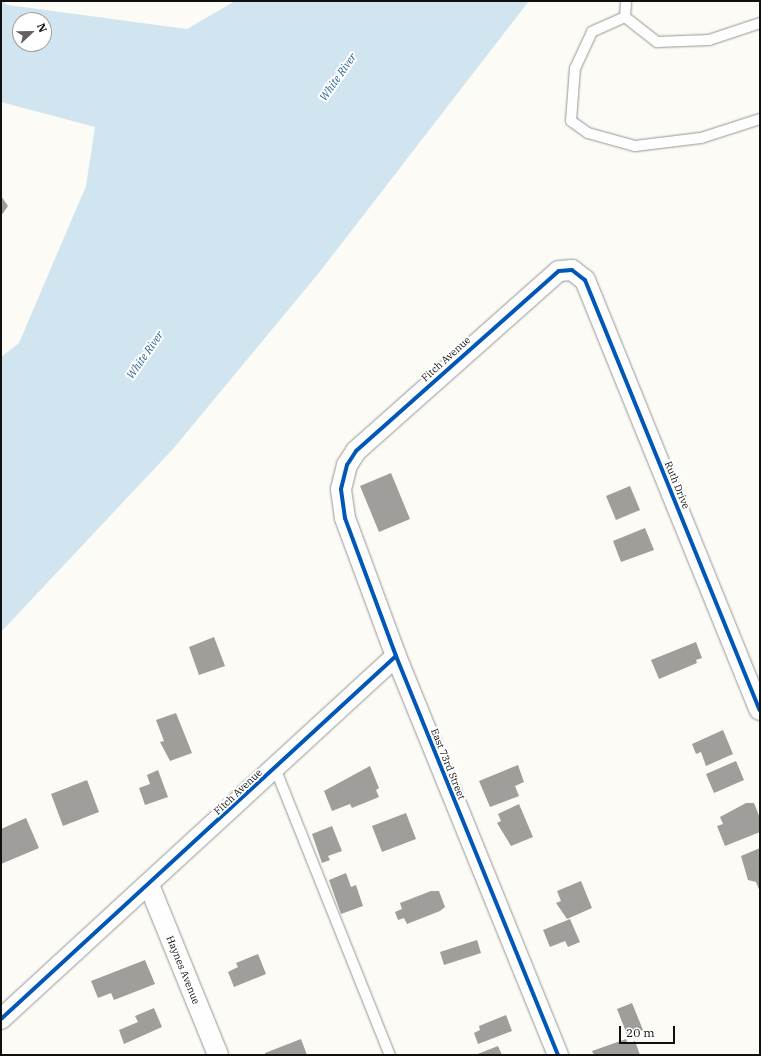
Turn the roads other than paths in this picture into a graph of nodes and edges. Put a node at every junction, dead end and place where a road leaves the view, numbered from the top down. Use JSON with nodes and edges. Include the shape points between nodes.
{"nodes":[{"id":1,"x":626,"y":1,"type":"edge"},
{"id":2,"x":625,"y":17,"type":"junction"},
{"id":3,"x":760,"y":23,"type":"edge"},
{"id":4,"x":760,"y":119,"type":"edge"},
{"id":5,"x":572,"y":270,"type":"joint"},
{"id":6,"x":343,"y":476,"type":"joint"},
{"id":7,"x":396,"y":656,"type":"junction"},
{"id":8,"x":760,"y":710,"type":"edge"},
{"id":9,"x":275,"y":768,"type":"junction"},
{"id":10,"x":149,"y":885,"type":"junction"},
{"id":11,"x":1,"y":1019,"type":"edge"},
{"id":12,"x":218,"y":1055,"type":"edge"},
{"id":13,"x":390,"y":1055,"type":"edge"},
{"id":14,"x":558,"y":1055,"type":"edge"}],
"edges":[{"from":1,"to":2,"type":"lane"},
{"from":2,"to":3,"type":"lane","via":[[657,42],[709,40]]},
{"from":2,"to":4,"type":"lane","via":[[592,32],[575,68],[571,121],[588,133],[635,146],[701,138]]},
{"from":5,"to":6,"type":"street","name":"Fitch Avenue","via":[[551,276],[450,365],[356,451]]},
{"from":5,"to":8,"type":"street","name":"Ruth Drive","via":[[585,280]]},
{"from":6,"to":7,"type":"street","name":"East 73rd Street","via":[[341,494],[345,518]]},
{"from":7,"to":9,"type":"street","name":"Fitch Avenue"},
{"from":7,"to":14,"type":"street","name":"East 73rd Street"},
{"from":9,"to":10,"type":"street","name":"Fitch Avenue"},
{"from":9,"to":13,"type":"lane"},
{"from":10,"to":11,"type":"street","name":"Fitch Avenue"},
{"from":10,"to":12,"type":"street","name":"Haynes Avenue"}]}
